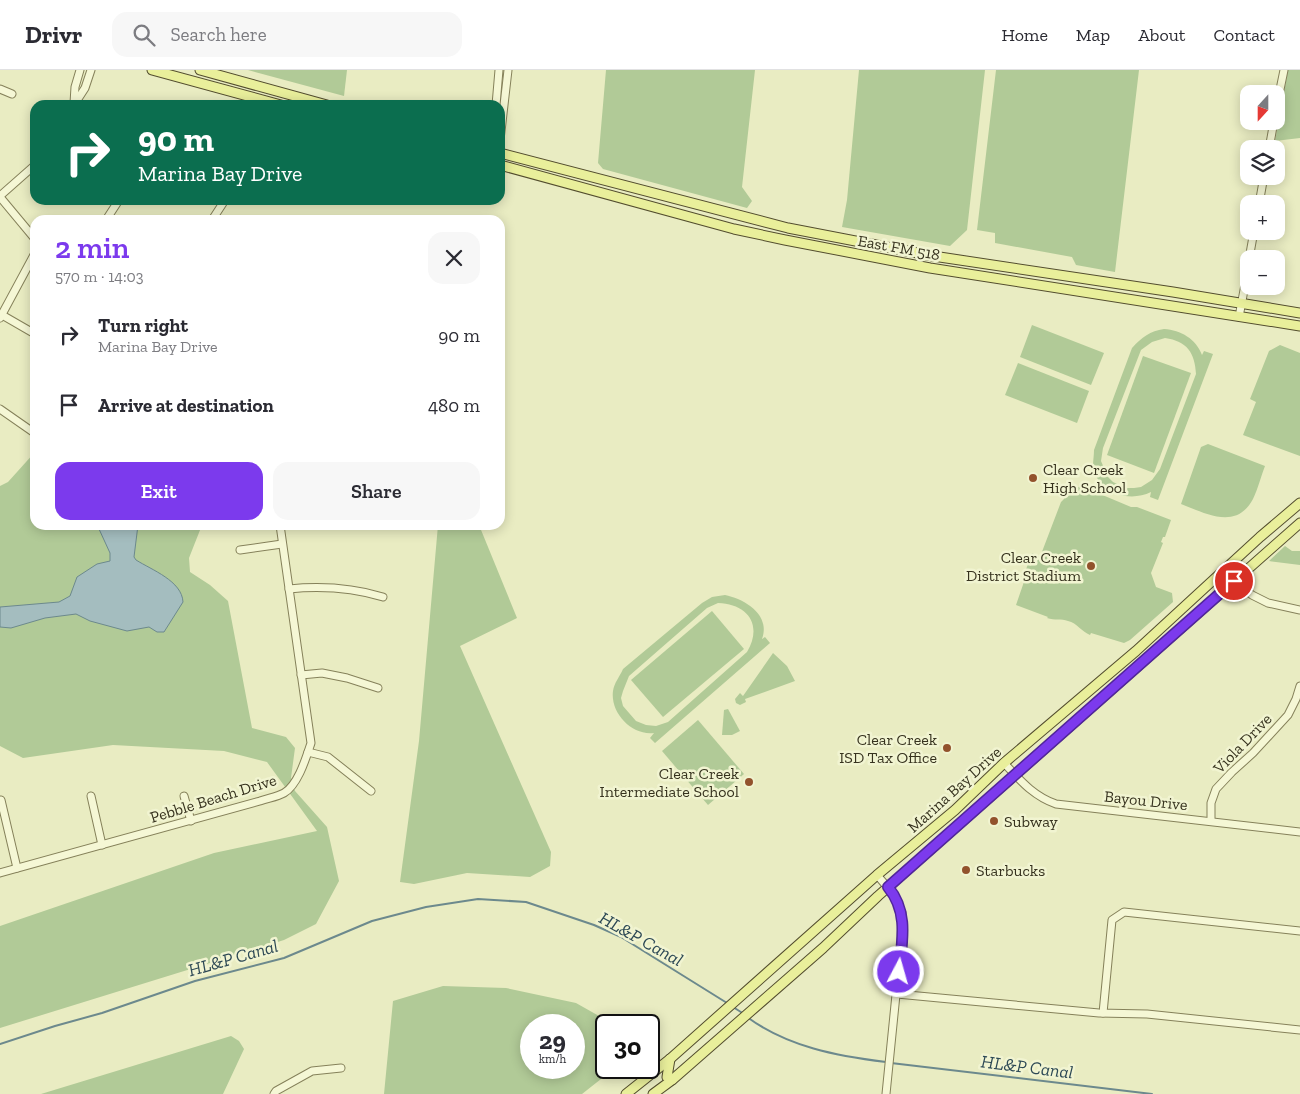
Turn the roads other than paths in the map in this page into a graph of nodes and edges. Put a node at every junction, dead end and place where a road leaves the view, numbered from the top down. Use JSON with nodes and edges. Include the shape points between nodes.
{"nodes":[{"id":1,"x":80,"y":70,"type":"edge"},
{"id":2,"x":91,"y":70,"type":"edge"},
{"id":3,"x":152,"y":70,"type":"edge"},
{"id":4,"x":200,"y":70,"type":"edge"},
{"id":5,"x":499,"y":70,"type":"edge"},
{"id":6,"x":508,"y":70,"type":"edge"},
{"id":7,"x":1284,"y":70,"type":"edge"},
{"id":8,"x":1281,"y":85,"type":"edge"},
{"id":9,"x":0,"y":89,"type":"edge"},
{"id":10,"x":12,"y":94,"type":"dead end"},
{"id":11,"x":74,"y":100,"type":"edge"},
{"id":12,"x":77,"y":100,"type":"edge"},
{"id":13,"x":263,"y":100,"type":"edge"},
{"id":14,"x":310,"y":100,"type":"edge"},
{"id":15,"x":496,"y":100,"type":"edge"},
{"id":16,"x":505,"y":100,"type":"edge"},
{"id":17,"x":505,"y":154,"type":"edge"},
{"id":18,"x":505,"y":166,"type":"edge"},
{"id":19,"x":30,"y":170,"type":"edge"},
{"id":20,"x":621,"y":185,"type":"junction"},
{"id":21,"x":0,"y":197,"type":"edge"},
{"id":22,"x":617,"y":198,"type":"junction"},
{"id":23,"x":738,"y":216,"type":"junction"},
{"id":24,"x":734,"y":229,"type":"junction"},
{"id":25,"x":30,"y":233,"type":"edge"},
{"id":26,"x":859,"y":242,"type":"junction"},
{"id":27,"x":856,"y":254,"type":"junction"},
{"id":28,"x":933,"y":256,"type":"junction"},
{"id":29,"x":30,"y":263,"type":"edge"},
{"id":30,"x":930,"y":268,"type":"junction"},
{"id":31,"x":1029,"y":270,"type":"junction"},
{"id":32,"x":1029,"y":284,"type":"junction"},
{"id":33,"x":1174,"y":292,"type":"junction"},
{"id":34,"x":1244,"y":295,"type":"edge"},
{"id":35,"x":1242,"y":304,"type":"junction"},
{"id":36,"x":1172,"y":307,"type":"junction"},
{"id":37,"x":1300,"y":313,"type":"edge"},
{"id":38,"x":1,"y":316,"type":"edge"},
{"id":39,"x":1239,"y":317,"type":"junction"},
{"id":40,"x":1300,"y":326,"type":"edge"},
{"id":41,"x":30,"y":331,"type":"edge"},
{"id":42,"x":0,"y":409,"type":"edge"},
{"id":43,"x":30,"y":430,"type":"edge"},
{"id":44,"x":1300,"y":503,"type":"edge"},
{"id":45,"x":1300,"y":523,"type":"edge"},
{"id":46,"x":281,"y":530,"type":"edge"},
{"id":47,"x":282,"y":544,"type":"junction"},
{"id":48,"x":240,"y":550,"type":"dead end"},
{"id":49,"x":1223,"y":572,"type":"junction"},
{"id":50,"x":1234,"y":581,"type":"junction"},
{"id":51,"x":289,"y":589,"type":"junction"},
{"id":52,"x":383,"y":597,"type":"dead end"},
{"id":53,"x":1300,"y":610,"type":"edge"},
{"id":54,"x":1136,"y":651,"type":"junction"},
{"id":55,"x":1144,"y":662,"type":"junction"},
{"id":56,"x":301,"y":675,"type":"junction"},
{"id":57,"x":1300,"y":686,"type":"edge"},
{"id":58,"x":378,"y":688,"type":"dead end"},
{"id":59,"x":1061,"y":716,"type":"junction"},
{"id":60,"x":1070,"y":726,"type":"junction"},
{"id":61,"x":308,"y":752,"type":"junction"},
{"id":62,"x":1004,"y":763,"type":"junction"},
{"id":63,"x":1015,"y":775,"type":"junction"},
{"id":64,"x":371,"y":790,"type":"dead end"},
{"id":65,"x":91,"y":796,"type":"dead end"},
{"id":66,"x":184,"y":796,"type":"dead end"},
{"id":67,"x":1,"y":800,"type":"edge"},
{"id":68,"x":955,"y":810,"type":"junction"},
{"id":69,"x":191,"y":820,"type":"junction"},
{"id":70,"x":1211,"y":821,"type":"junction"},
{"id":71,"x":963,"y":822,"type":"junction"},
{"id":72,"x":1300,"y":832,"type":"edge"},
{"id":73,"x":928,"y":833,"type":"junction"},
{"id":74,"x":937,"y":844,"type":"junction"},
{"id":75,"x":102,"y":845,"type":"junction"},
{"id":76,"x":17,"y":868,"type":"junction"},
{"id":77,"x":0,"y":873,"type":"edge"},
{"id":78,"x":877,"y":875,"type":"junction"},
{"id":79,"x":888,"y":887,"type":"junction"},
{"id":80,"x":1300,"y":931,"type":"edge"},
{"id":81,"x":786,"y":956,"type":"junction"},
{"id":82,"x":798,"y":969,"type":"junction"},
{"id":83,"x":896,"y":994,"type":"junction"},
{"id":84,"x":1103,"y":1013,"type":"junction"},
{"id":85,"x":1300,"y":1030,"type":"edge"},
{"id":86,"x":670,"y":1059,"type":"junction"},
{"id":87,"x":341,"y":1068,"type":"dead end"},
{"id":88,"x":672,"y":1080,"type":"junction"},
{"id":89,"x":274,"y":1094,"type":"edge"},
{"id":90,"x":626,"y":1094,"type":"edge"},
{"id":91,"x":653,"y":1094,"type":"edge"},
{"id":92,"x":886,"y":1094,"type":"edge"}],
"edges":[{"from":1,"to":11,"type":"street"},
{"from":2,"to":12,"type":"street"},
{"from":3,"to":13,"type":"main road"},
{"from":4,"to":14,"type":"main road"},
{"from":5,"to":15,"type":"street"},
{"from":6,"to":16,"type":"street"},
{"from":7,"to":8,"type":"street"},
{"from":9,"to":10,"type":"street"},
{"from":17,"to":20,"type":"main road","name":"East FM 518"},
{"from":18,"to":22,"type":"main road","name":"East FM 518"},
{"from":19,"to":21,"type":"street"},
{"from":20,"to":22,"type":"main road"},
{"from":20,"to":23,"type":"main road","name":"East FM 518"},
{"from":21,"to":25,"type":"street"},
{"from":22,"to":24,"type":"main road","name":"East FM 518"},
{"from":23,"to":24,"type":"main road"},
{"from":23,"to":26,"type":"main road","name":"East FM 518"},
{"from":24,"to":27,"type":"main road","name":"East FM 518"},
{"from":26,"to":27,"type":"main road"},
{"from":26,"to":28,"type":"main road","name":"East FM 518"},
{"from":27,"to":30,"type":"main road","name":"East FM 518"},
{"from":28,"to":30,"type":"main road"},
{"from":28,"to":31,"type":"main road","name":"East FM 518"},
{"from":29,"to":38,"type":"street"},
{"from":30,"to":32,"type":"main road","name":"East FM 518"},
{"from":31,"to":32,"type":"main road"},
{"from":31,"to":33,"type":"main road","name":"East FM 518"},
{"from":32,"to":36,"type":"main road","name":"East FM 518"},
{"from":33,"to":35,"type":"main road","name":"East FM 518"},
{"from":33,"to":36,"type":"main road"},
{"from":34,"to":35,"type":"street"},
{"from":35,"to":37,"type":"main road","name":"East FM 518"},
{"from":35,"to":39,"type":"street"},
{"from":36,"to":39,"type":"main road","name":"East FM 518"},
{"from":38,"to":41,"type":"street"},
{"from":39,"to":40,"type":"main road","name":"East FM 518"},
{"from":42,"to":43,"type":"street"},
{"from":44,"to":49,"type":"main road","name":"Marina Bay Drive"},
{"from":45,"to":50,"type":"main road","name":"Marina Bay Drive"},
{"from":46,"to":47,"type":"street","name":"Pebble Beach Drive"},
{"from":47,"to":48,"type":"street"},
{"from":47,"to":51,"type":"street","name":"Pebble Beach Drive"},
{"from":49,"to":50,"type":"street"},
{"from":49,"to":54,"type":"main road","name":"Marina Bay Drive"},
{"from":50,"to":53,"type":"street","via":[[1268,603]]},
{"from":50,"to":55,"type":"main road","name":"Marina Bay Drive"},
{"from":51,"to":52,"type":"street","via":[[310,587],[368,592]]},
{"from":51,"to":56,"type":"street","name":"Pebble Beach Drive"},
{"from":54,"to":55,"type":"main road"},
{"from":54,"to":59,"type":"main road","name":"Marina Bay Drive"},
{"from":55,"to":60,"type":"main road","name":"Marina Bay Drive"},
{"from":56,"to":58,"type":"street","via":[[322,673]]},
{"from":56,"to":61,"type":"street","name":"Pebble Beach Drive","via":[[310,743]]},
{"from":57,"to":70,"type":"street","name":"Viola Drive","via":[[1288,715],[1216,789],[1211,803]]},
{"from":59,"to":60,"type":"main road"},
{"from":59,"to":62,"type":"main road","name":"Marina Bay Drive"},
{"from":60,"to":63,"type":"main road","name":"Marina Bay Drive"},
{"from":61,"to":64,"type":"street","via":[[328,756]]},
{"from":61,"to":69,"type":"street","name":"Pebble Beach Drive","via":[[298,776],[285,793]]},
{"from":62,"to":63,"type":"street","name":"Bayou Drive"},
{"from":62,"to":68,"type":"main road","name":"Marina Bay Drive"},
{"from":63,"to":70,"type":"street","name":"Bayou Drive","via":[[1043,800],[1056,804]]},
{"from":63,"to":71,"type":"main road","name":"Marina Bay Drive"},
{"from":65,"to":75,"type":"street"},
{"from":66,"to":69,"type":"street"},
{"from":67,"to":76,"type":"street"},
{"from":68,"to":71,"type":"main road"},
{"from":68,"to":73,"type":"main road","name":"Marina Bay Drive"},
{"from":69,"to":75,"type":"street","name":"Pebble Beach Drive"},
{"from":70,"to":72,"type":"street","name":"Bayou Drive"},
{"from":71,"to":74,"type":"main road","name":"Marina Bay Drive"},
{"from":73,"to":74,"type":"main road"},
{"from":73,"to":78,"type":"main road","name":"Marina Bay Drive"},
{"from":74,"to":79,"type":"main road","name":"Marina Bay Drive"},
{"from":75,"to":76,"type":"street","name":"Pebble Beach Drive"},
{"from":76,"to":77,"type":"street","name":"Pebble Beach Drive"},
{"from":78,"to":79,"type":"street"},
{"from":78,"to":81,"type":"main road","name":"Marina Bay Drive"},
{"from":79,"to":82,"type":"main road","name":"Marina Bay Drive"},
{"from":79,"to":83,"type":"street","via":[[902,913]]},
{"from":80,"to":84,"type":"street","via":[[1124,912],[1112,920]]},
{"from":81,"to":82,"type":"main road"},
{"from":81,"to":86,"type":"main road","name":"Marina Bay Drive"},
{"from":82,"to":88,"type":"main road","name":"Marina Bay Drive"},
{"from":83,"to":84,"type":"street"},
{"from":83,"to":92,"type":"street"},
{"from":84,"to":85,"type":"street","via":[[1147,1014]]},
{"from":86,"to":88,"type":"main road","via":[[667,1077]]},
{"from":86,"to":90,"type":"main road","name":"Marina Bay Drive"},
{"from":87,"to":89,"type":"street","via":[[312,1071]]},
{"from":88,"to":91,"type":"main road","name":"Marina Bay Drive"}]}
